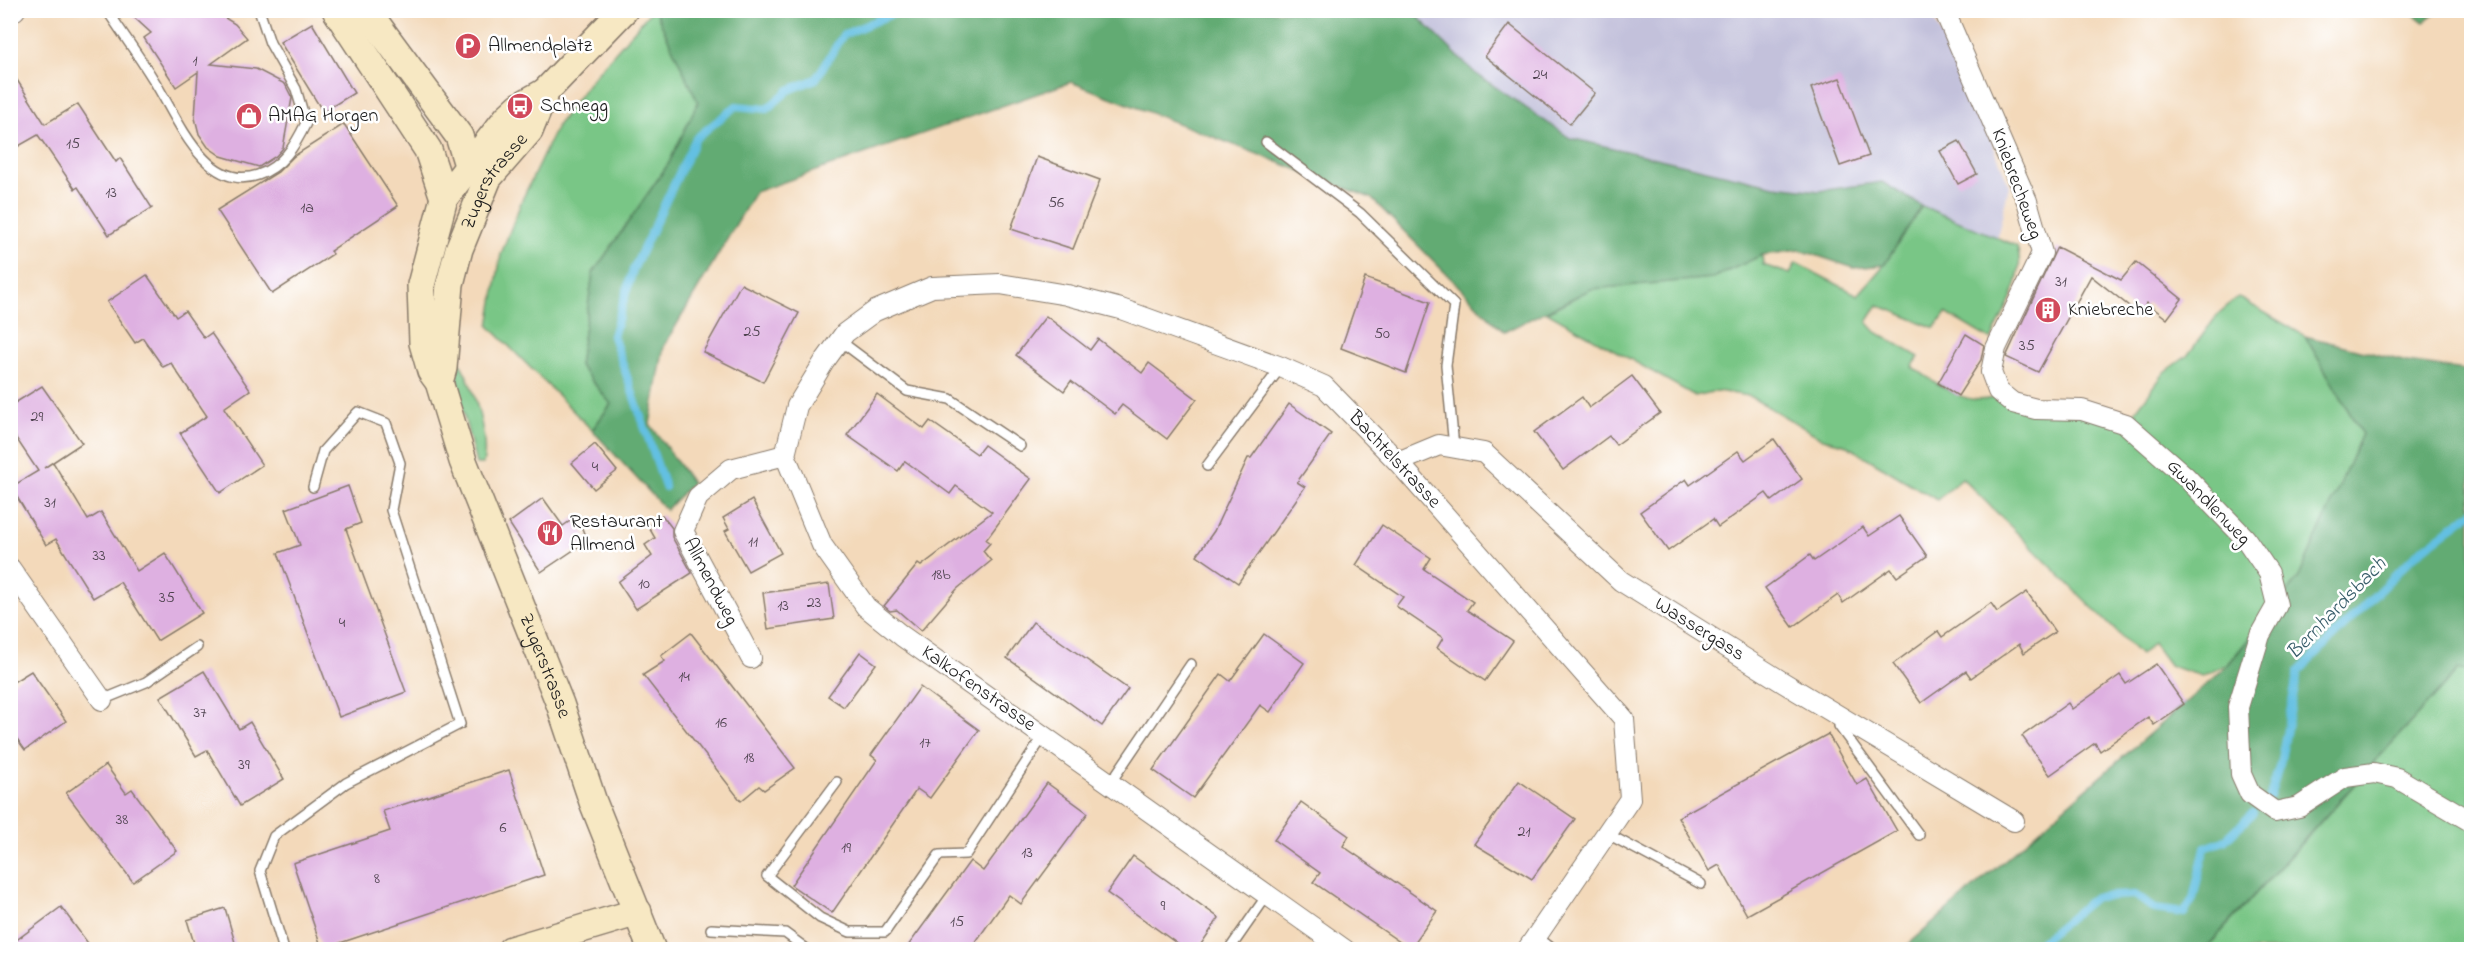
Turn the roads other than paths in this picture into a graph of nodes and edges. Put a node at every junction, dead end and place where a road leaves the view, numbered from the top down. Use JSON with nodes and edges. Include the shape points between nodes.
{"nodes":[{"id":1,"x":15,"y":10,"type":"edge"},
{"id":2,"x":107,"y":10,"type":"edge"},
{"id":3,"x":259,"y":10,"type":"edge"},
{"id":4,"x":336,"y":10,"type":"edge"},
{"id":5,"x":366,"y":10,"type":"edge"},
{"id":6,"x":624,"y":10,"type":"edge"},
{"id":7,"x":1944,"y":10,"type":"edge"},
{"id":8,"x":10,"y":14,"type":"edge"},
{"id":9,"x":1266,"y":142,"type":"dead end"},
{"id":10,"x":428,"y":150,"type":"junction"},
{"id":11,"x":478,"y":171,"type":"junction"},
{"id":12,"x":444,"y":198,"type":"junction"},
{"id":13,"x":842,"y":337,"type":"junction"},
{"id":14,"x":1281,"y":367,"type":"junction"},
{"id":15,"x":439,"y":382,"type":"junction"},
{"id":16,"x":1998,"y":391,"type":"joint"},
{"id":17,"x":1020,"y":446,"type":"dead end"},
{"id":18,"x":1454,"y":447,"type":"junction"},
{"id":19,"x":785,"y":455,"type":"junction"},
{"id":20,"x":1398,"y":462,"type":"junction"},
{"id":21,"x":1207,"y":466,"type":"dead end"},
{"id":22,"x":313,"y":488,"type":"dead end"},
{"id":23,"x":10,"y":568,"type":"edge"},
{"id":24,"x":197,"y":647,"type":"dead end"},
{"id":25,"x":751,"y":658,"type":"dead end"},
{"id":26,"x":1191,"y":664,"type":"dead end"},
{"id":27,"x":102,"y":700,"type":"joint"},
{"id":28,"x":1841,"y":718,"type":"junction"},
{"id":29,"x":1044,"y":735,"type":"junction"},
{"id":30,"x":837,"y":782,"type":"dead end"},
{"id":31,"x":1112,"y":782,"type":"junction"},
{"id":32,"x":2014,"y":821,"type":"dead end"},
{"id":33,"x":2472,"y":822,"type":"edge"},
{"id":34,"x":1606,"y":834,"type":"junction"},
{"id":35,"x":1918,"y":835,"type":"dead end"},
{"id":36,"x":1701,"y":884,"type":"dead end"},
{"id":37,"x":1268,"y":894,"type":"junction"},
{"id":38,"x":638,"y":912,"type":"junction"},
{"id":39,"x":711,"y":929,"type":"dead end"},
{"id":40,"x":1531,"y":943,"type":"edge"},
{"id":41,"x":284,"y":950,"type":"edge"},
{"id":42,"x":511,"y":950,"type":"edge"},
{"id":43,"x":652,"y":950,"type":"edge"},
{"id":44,"x":808,"y":950,"type":"edge"},
{"id":45,"x":1229,"y":950,"type":"edge"},
{"id":46,"x":1345,"y":950,"type":"edge"},
{"id":47,"x":1554,"y":950,"type":"edge"}],
"edges":[{"from":1,"to":8,"type":"street"},
{"from":2,"to":3,"type":"lane","via":[[194,147],[220,174],[247,179],[271,171],[294,147],[306,123],[296,89],[270,43]]},
{"from":4,"to":10,"type":"main road"},
{"from":5,"to":11,"type":"main road","via":[[424,94],[459,136]]},
{"from":6,"to":11,"type":"main road","name":"Zugerstrasse","via":[[545,92],[529,131]]},
{"from":7,"to":16,"type":"street","name":"Kniebrecheweg","via":[[2027,201],[2042,253],[1996,348],[1991,372]]},
{"from":9,"to":18,"type":"lane","via":[[1360,213],[1454,305],[1446,365]]},
{"from":10,"to":11,"type":"main road"},
{"from":10,"to":12,"type":"main road"},
{"from":11,"to":12,"type":"main road","name":"Zugerstrasse"},
{"from":11,"to":15,"type":"main road","name":"Zugerstrasse","via":[[450,284]]},
{"from":12,"to":15,"type":"main road","name":"Zugerstrasse","via":[[421,285],[423,343],[430,371]]},
{"from":13,"to":14,"type":"street","name":"Bachtelstrasse","via":[[875,310],[932,286],[1000,284],[1121,309]]},
{"from":13,"to":17,"type":"lane","via":[[907,391],[950,399]]},
{"from":13,"to":19,"type":"street","via":[[797,406]]},
{"from":14,"to":20,"type":"street","name":"Bachtelstrasse","via":[[1324,386]]},
{"from":14,"to":21,"type":"lane"},
{"from":15,"to":38,"type":"main road","name":"Zugerstrasse","via":[[463,461]]},
{"from":16,"to":33,"type":"street","name":"Gwandlenweg","via":[[2013,403],[2036,409],[2082,410],[2126,424],[2186,476],[2245,538],[2269,573],[2277,605],[2260,635],[2238,707],[2241,774],[2250,794],[2275,812],[2299,807],[2345,777],[2374,773],[2397,778]]},
{"from":18,"to":20,"type":"street","name":"Wassergass","via":[[1439,445]]},
{"from":18,"to":28,"type":"street","name":"Wassergass","via":[[1484,453],[1621,580]]},
{"from":19,"to":25,"type":"street","name":"Allmendweg","via":[[731,468],[698,497],[683,531]]},
{"from":19,"to":29,"type":"street","name":"Kalkofenstrasse","via":[[822,545],[866,607]]},
{"from":20,"to":34,"type":"street","name":"Bachtelstrasse","via":[[1624,719],[1630,800]]},
{"from":22,"to":41,"type":"lane","via":[[323,450],[358,412],[386,423],[400,463],[390,510],[460,724],[346,783],[274,836],[260,871]]},
{"from":23,"to":27,"type":"street"},
{"from":24,"to":27,"type":"lane","via":[[146,682]]},
{"from":26,"to":31,"type":"lane"},
{"from":28,"to":32,"type":"street","name":"Wassergass"},
{"from":28,"to":35,"type":"lane","via":[[1839,726]]},
{"from":29,"to":30,"type":"lane","via":[[966,854],[939,855],[885,933],[850,932],[820,918],[767,876]]},
{"from":29,"to":31,"type":"street","name":"Kalkofenstrasse"},
{"from":31,"to":37,"type":"street","name":"Kalkofenstrasse"},
{"from":34,"to":36,"type":"lane"},
{"from":34,"to":40,"type":"street","name":"Bachtelstrasse"},
{"from":37,"to":45,"type":"lane"},
{"from":37,"to":46,"type":"street","name":"Kalkofenstrasse"},
{"from":38,"to":42,"type":"main road"},
{"from":38,"to":43,"type":"main road","name":"Zugerstrasse"},
{"from":39,"to":44,"type":"lane","via":[[784,933]]},
{"from":40,"to":47,"type":"lane"}]}
